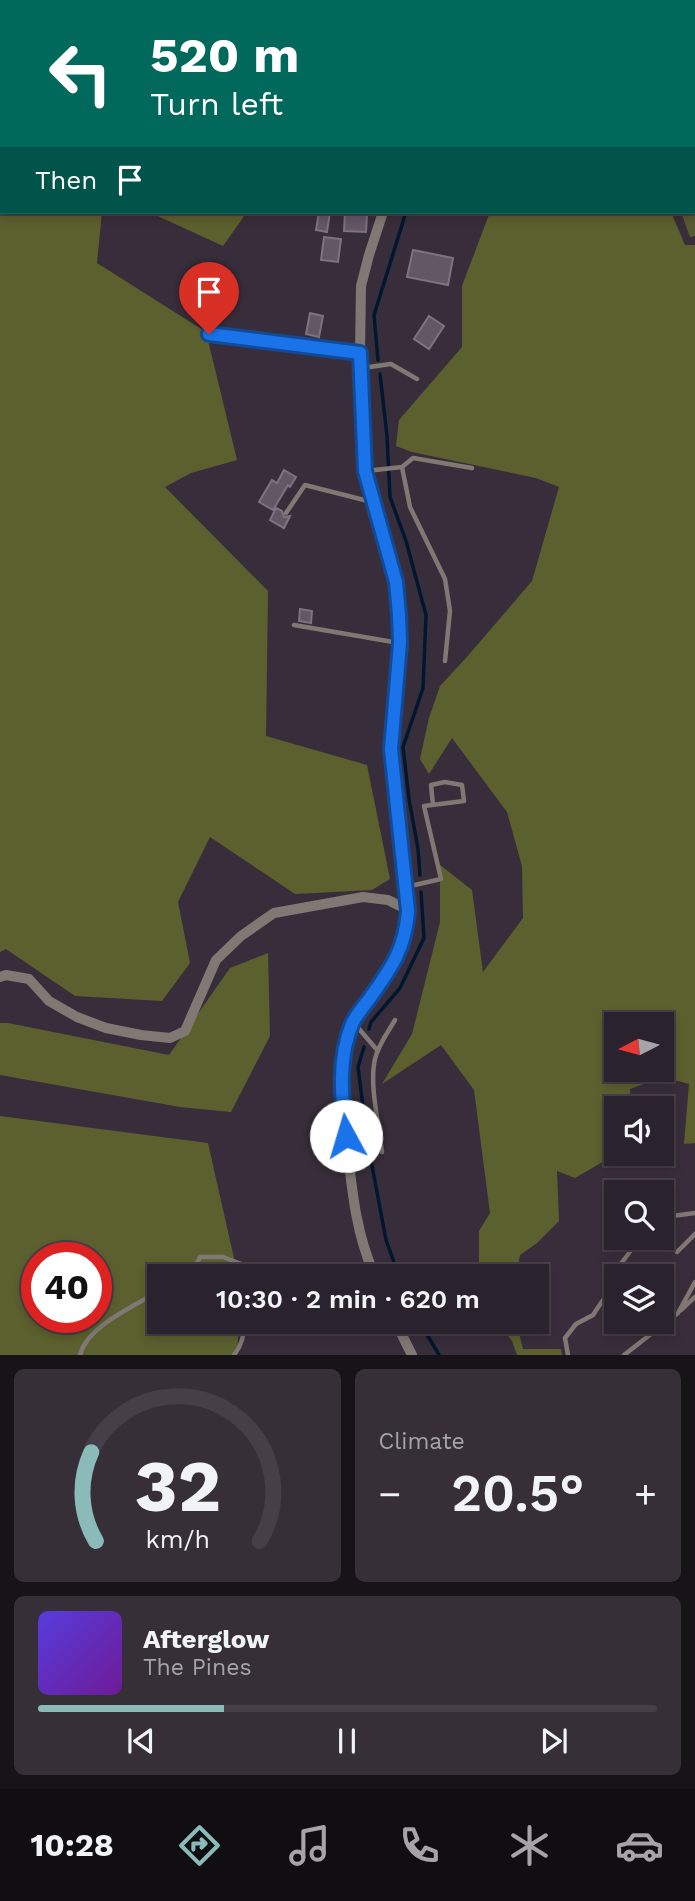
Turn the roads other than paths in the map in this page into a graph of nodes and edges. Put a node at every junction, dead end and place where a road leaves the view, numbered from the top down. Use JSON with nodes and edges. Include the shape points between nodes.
{"nodes":[{"id":1,"x":382,"y":214,"type":"edge"},
{"id":2,"x":209,"y":334,"type":"dead end"},
{"id":3,"x":360,"y":353,"type":"junction"},
{"id":4,"x":361,"y":368,"type":"junction"},
{"id":5,"x":417,"y":379,"type":"dead end"},
{"id":6,"x":401,"y":467,"type":"junction"},
{"id":7,"x":472,"y":468,"type":"dead end"},
{"id":8,"x":365,"y":471,"type":"junction"},
{"id":9,"x":372,"y":502,"type":"junction"},
{"id":10,"x":286,"y":513,"type":"dead end"},
{"id":11,"x":294,"y":625,"type":"dead end"},
{"id":12,"x":400,"y":643,"type":"junction"},
{"id":13,"x":445,"y":661,"type":"dead end"},
{"id":14,"x":433,"y":805,"type":"junction"},
{"id":15,"x":405,"y":887,"type":"junction"},
{"id":16,"x":408,"y":911,"type":"junction"},
{"id":17,"x":0,"y":977,"type":"edge"},
{"id":18,"x":395,"y":1020,"type":"dead end"},
{"id":19,"x":353,"y":1022,"type":"junction"},
{"id":20,"x":378,"y":1051,"type":"junction"},
{"id":21,"x":382,"y":1152,"type":"dead end"},
{"id":22,"x":695,"y":1213,"type":"edge"},
{"id":23,"x":674,"y":1216,"type":"edge"},
{"id":24,"x":695,"y":1234,"type":"edge"},
{"id":25,"x":631,"y":1250,"type":"edge"},
{"id":26,"x":677,"y":1252,"type":"dead end"},
{"id":27,"x":197,"y":1264,"type":"edge"},
{"id":28,"x":243,"y":1264,"type":"edge"},
{"id":29,"x":370,"y":1264,"type":"edge"},
{"id":30,"x":695,"y":1282,"type":"edge"},
{"id":31,"x":695,"y":1297,"type":"edge"},
{"id":32,"x":147,"y":1298,"type":"edge"},
{"id":33,"x":678,"y":1312,"type":"junction"},
{"id":34,"x":244,"y":1334,"type":"edge"},
{"id":35,"x":401,"y":1334,"type":"edge"},
{"id":36,"x":80,"y":1355,"type":"edge"},
{"id":37,"x":234,"y":1355,"type":"edge"},
{"id":38,"x":412,"y":1355,"type":"edge"},
{"id":39,"x":568,"y":1355,"type":"edge"},
{"id":40,"x":624,"y":1355,"type":"edge"}],
"edges":[{"from":1,"to":3,"type":"street","via":[[361,286]]},
{"from":2,"to":3,"type":"lane"},
{"from":3,"to":4,"type":"street"},
{"from":4,"to":5,"type":"lane","via":[[391,364]]},
{"from":4,"to":8,"type":"street"},
{"from":6,"to":7,"type":"lane","via":[[413,458]]},
{"from":6,"to":8,"type":"lane"},
{"from":6,"to":13,"type":"lane","via":[[410,507],[445,579],[450,611]]},
{"from":8,"to":9,"type":"street"},
{"from":9,"to":10,"type":"lane","via":[[305,485]]},
{"from":9,"to":12,"type":"street","via":[[396,582]]},
{"from":11,"to":12,"type":"lane"},
{"from":12,"to":15,"type":"street","via":[[391,749]]},
{"from":14,"to":14,"type":"lane","via":[[464,801],[462,785],[431,785]]},
{"from":14,"to":15,"type":"lane","via":[[424,806],[441,879]]},
{"from":15,"to":16,"type":"street"},
{"from":16,"to":17,"type":"street","via":[[388,900],[363,897],[274,913],[216,960],[185,1031],[170,1038],[106,1028],[49,1001],[29,979]]},
{"from":16,"to":19,"type":"street","via":[[401,949]]},
{"from":18,"to":20,"type":"lane"},
{"from":19,"to":20,"type":"lane"},
{"from":19,"to":29,"type":"street","via":[[342,1064],[341,1091],[351,1182]]},
{"from":20,"to":21,"type":"lane","via":[[373,1084]]},
{"from":22,"to":23,"type":"lane"},
{"from":24,"to":26,"type":"lane"},
{"from":25,"to":39,"type":"lane","via":[[593,1315],[576,1324],[565,1338]]},
{"from":27,"to":28,"type":"lane","via":[[200,1257],[223,1256]]},
{"from":30,"to":33,"type":"lane"},
{"from":31,"to":33,"type":"lane"},
{"from":32,"to":36,"type":"lane","via":[[99,1328]]},
{"from":33,"to":40,"type":"lane"},
{"from":34,"to":37,"type":"lane"},
{"from":35,"to":38,"type":"street"}]}
